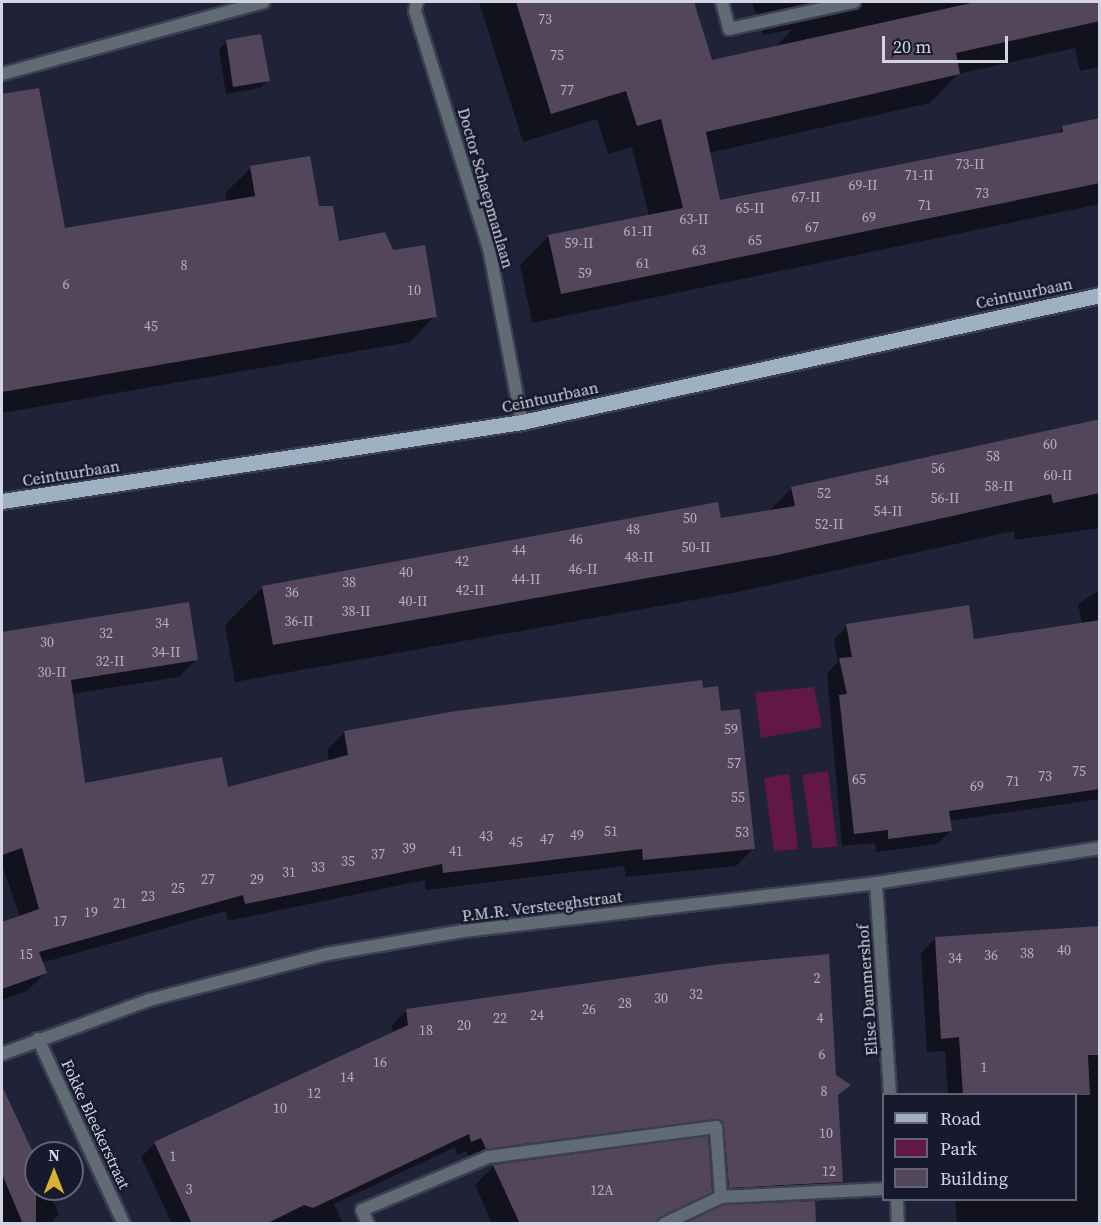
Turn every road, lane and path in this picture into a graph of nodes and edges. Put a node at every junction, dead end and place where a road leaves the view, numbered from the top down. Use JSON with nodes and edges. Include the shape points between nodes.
{"nodes":[{"id":1,"x":263,"y":2,"type":"edge"},
{"id":2,"x":417,"y":2,"type":"edge"},
{"id":3,"x":722,"y":2,"type":"edge"},
{"id":4,"x":854,"y":2,"type":"edge"},
{"id":5,"x":2,"y":74,"type":"edge"},
{"id":6,"x":1100,"y":295,"type":"edge"},
{"id":7,"x":522,"y":422,"type":"junction"},
{"id":8,"x":2,"y":501,"type":"edge"},
{"id":9,"x":1100,"y":848,"type":"edge"},
{"id":10,"x":876,"y":883,"type":"junction"},
{"id":11,"x":38,"y":1039,"type":"junction"},
{"id":12,"x":2,"y":1054,"type":"edge"},
{"id":13,"x":890,"y":1093,"type":"edge"},
{"id":14,"x":882,"y":1189,"type":"edge"},
{"id":15,"x":721,"y":1197,"type":"junction"},
{"id":16,"x":897,"y":1201,"type":"edge"},
{"id":17,"x":124,"y":1224,"type":"edge"},
{"id":18,"x":368,"y":1224,"type":"edge"},
{"id":19,"x":664,"y":1224,"type":"edge"},
{"id":20,"x":898,"y":1224,"type":"edge"}],
"edges":[{"from":1,"to":5,"type":"street"},
{"from":2,"to":7,"type":"street","name":"Doctor Schaepmanlaan","via":[[416,11],[489,248]]},
{"from":3,"to":4,"type":"street","via":[[729,29]]},
{"from":6,"to":7,"type":"main road","name":"Ceintuurbaan"},
{"from":7,"to":8,"type":"main road","name":"Ceintuurbaan"},
{"from":9,"to":10,"type":"street","name":"P.M.R. Versteeghstraat"},
{"from":10,"to":11,"type":"street","name":"P.M.R. Versteeghstraat","via":[[463,931],[327,954],[149,1000]]},
{"from":10,"to":13,"type":"street","name":"Elise Dammershof"},
{"from":11,"to":12,"type":"street","name":"P.M.R. Versteeghstraat"},
{"from":11,"to":17,"type":"street","name":"Fokke Bleekerstraat"},
{"from":14,"to":15,"type":"street"},
{"from":15,"to":18,"type":"street","via":[[716,1127],[488,1156],[362,1210]]},
{"from":15,"to":19,"type":"street"},
{"from":16,"to":20,"type":"street"}]}
